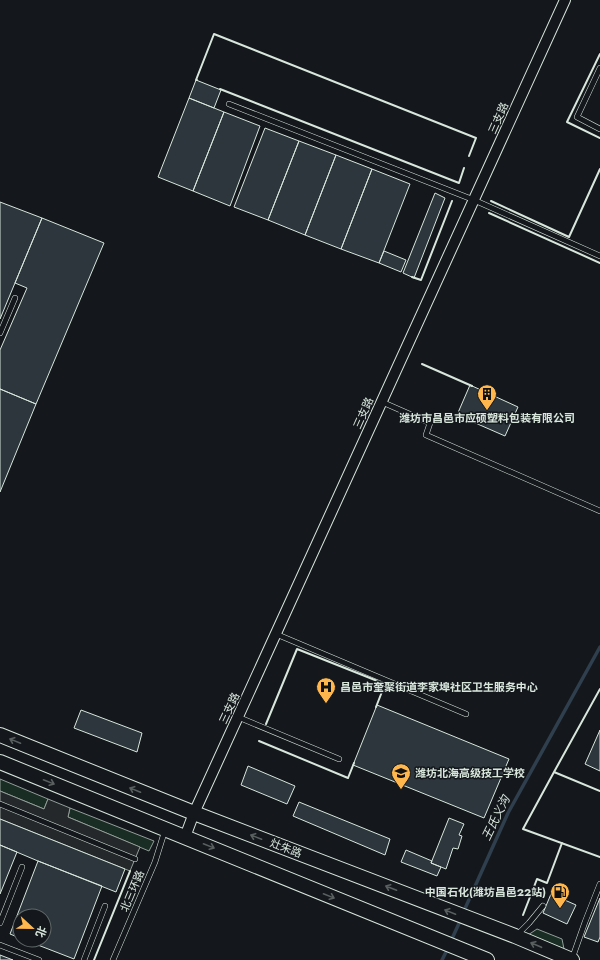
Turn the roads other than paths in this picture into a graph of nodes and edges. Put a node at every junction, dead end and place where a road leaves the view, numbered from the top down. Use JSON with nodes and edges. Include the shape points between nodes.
{"nodes":[{"id":1,"x":564,"y":0,"type":"edge"},
{"id":2,"x":600,"y":68,"type":"edge"},
{"id":3,"x":229,"y":104,"type":"dead end"},
{"id":4,"x":600,"y":129,"type":"edge"},
{"id":5,"x":474,"y":200,"type":"junction"},
{"id":6,"x":600,"y":256,"type":"edge"},
{"id":7,"x":15,"y":298,"type":"dead end"},
{"id":8,"x":0,"y":333,"type":"edge"},
{"id":9,"x":382,"y":402,"type":"junction"},
{"id":10,"x":600,"y":511,"type":"edge"},
{"id":11,"x":276,"y":634,"type":"junction"},
{"id":12,"x":466,"y":714,"type":"dead end"},
{"id":13,"x":238,"y":717,"type":"junction"},
{"id":14,"x":0,"y":735,"type":"edge"},
{"id":15,"x":339,"y":759,"type":"dead end"},
{"id":16,"x":0,"y":762,"type":"edge"},
{"id":17,"x":0,"y":804,"type":"edge"},
{"id":18,"x":194,"y":813,"type":"junction"},
{"id":19,"x":166,"y":829,"type":"junction"},
{"id":20,"x":185,"y":836,"type":"junction"},
{"id":21,"x":135,"y":859,"type":"dead end"},
{"id":22,"x":22,"y":867,"type":"dead end"},
{"id":23,"x":600,"y":884,"type":"edge"},
{"id":24,"x":105,"y":906,"type":"dead end"},
{"id":25,"x":543,"y":906,"type":"dead end"},
{"id":26,"x":0,"y":923,"type":"edge"},
{"id":27,"x":515,"y":936,"type":"junction"},
{"id":28,"x":0,"y":944,"type":"edge"},
{"id":29,"x":39,"y":960,"type":"edge"},
{"id":30,"x":84,"y":960,"type":"edge"},
{"id":31,"x":114,"y":960,"type":"edge"},
{"id":32,"x":487,"y":960,"type":"edge"},
{"id":33,"x":572,"y":960,"type":"edge"}],
"edges":[{"from":1,"to":5,"type":"street","name":"三支路"},
{"from":2,"to":4,"type":"lane","via":[[577,117]]},
{"from":3,"to":5,"type":"lane"},
{"from":5,"to":6,"type":"lane"},
{"from":5,"to":9,"type":"street","name":"三支路"},
{"from":7,"to":8,"type":"lane"},
{"from":9,"to":10,"type":"lane","via":[[430,423],[426,435]]},
{"from":9,"to":11,"type":"street","name":"三支路"},
{"from":11,"to":12,"type":"lane"},
{"from":11,"to":13,"type":"street","name":"三支路"},
{"from":13,"to":15,"type":"lane"},
{"from":13,"to":18,"type":"street","name":"三支路"},
{"from":18,"to":14,"type":"main road","name":"灶朱路","one_way":true},
{"from":16,"to":19,"type":"main road","one_way":true},
{"from":17,"to":21,"type":"lane"},
{"from":18,"to":20,"type":"street","name":"三支路"},
{"from":27,"to":18,"type":"main road","name":"灶朱路","one_way":true},
{"from":19,"to":20,"type":"main road"},
{"from":19,"to":31,"type":"lane","name":"北三环路"},
{"from":20,"to":32,"type":"main road","one_way":true},
{"from":22,"to":26,"type":"lane"},
{"from":23,"to":33,"type":"lane"},
{"from":24,"to":30,"type":"lane"},
{"from":25,"to":27,"type":"lane"},
{"from":33,"to":27,"type":"main road","name":"灶朱路","one_way":true},
{"from":28,"to":29,"type":"lane"}]}
